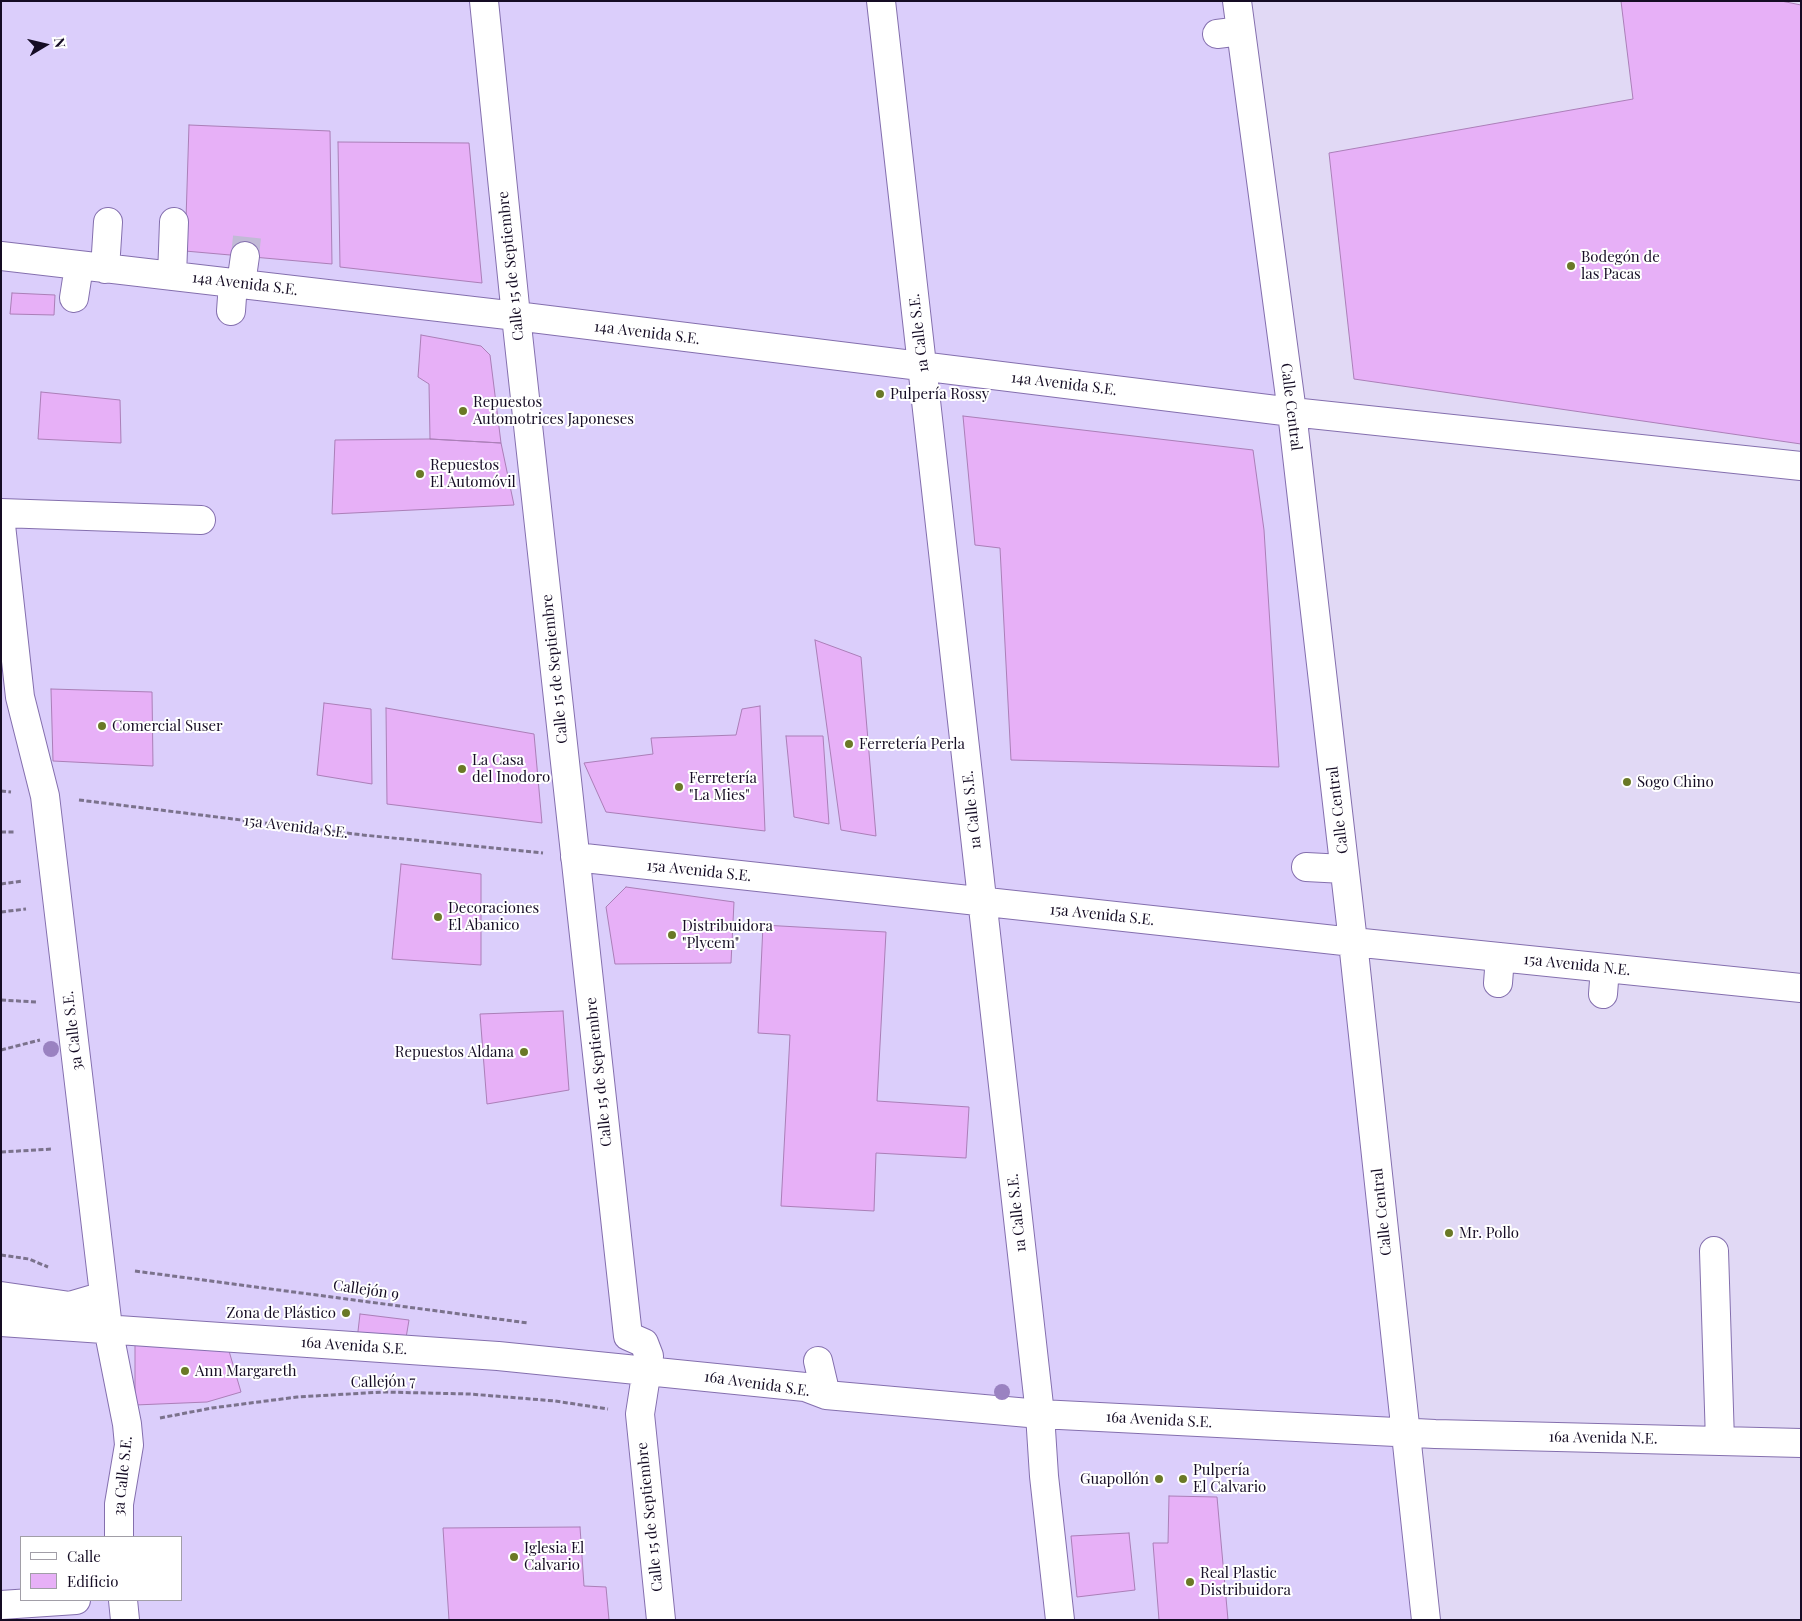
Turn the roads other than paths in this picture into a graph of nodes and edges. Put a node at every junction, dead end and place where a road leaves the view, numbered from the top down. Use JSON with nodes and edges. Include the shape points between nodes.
{"nodes":[{"id":1,"x":484,"y":1,"type":"edge"},
{"id":2,"x":881,"y":1,"type":"edge"},
{"id":3,"x":1237,"y":1,"type":"edge"},
{"id":4,"x":108,"y":222,"type":"dead end"},
{"id":5,"x":174,"y":222,"type":"dead end"},
{"id":6,"x":1,"y":256,"type":"edge"},
{"id":7,"x":245,"y":256,"type":"tunnel mouth"},
{"id":8,"x":92,"y":268,"type":"junction"},
{"id":9,"x":172,"y":276,"type":"junction"},
{"id":10,"x":237,"y":283,"type":"junction"},
{"id":11,"x":74,"y":298,"type":"dead end"},
{"id":12,"x":231,"y":311,"type":"dead end"},
{"id":13,"x":516,"y":316,"type":"junction"},
{"id":14,"x":923,"y":367,"type":"junction"},
{"id":15,"x":1292,"y":412,"type":"junction"},
{"id":16,"x":1801,"y":466,"type":"edge"},
{"id":17,"x":1,"y":514,"type":"edge"},
{"id":18,"x":201,"y":520,"type":"dead end"},
{"id":19,"x":1,"y":525,"type":"edge"},
{"id":20,"x":576,"y":857,"type":"junction"},
{"id":21,"x":1306,"y":867,"type":"dead end"},
{"id":22,"x":1344,"y":869,"type":"junction"},
{"id":23,"x":983,"y":902,"type":"junction"},
{"id":24,"x":1353,"y":942,"type":"junction"},
{"id":25,"x":1606,"y":968,"type":"junction"},
{"id":26,"x":1801,"y":988,"type":"edge"},
{"id":27,"x":1604,"y":994,"type":"dead end"},
{"id":28,"x":1714,"y":1251,"type":"dead end"},
{"id":29,"x":1,"y":1296,"type":"edge"},
{"id":30,"x":104,"y":1296,"type":"junction"},
{"id":31,"x":1,"y":1322,"type":"edge"},
{"id":32,"x":108,"y":1328,"type":"junction"},
{"id":33,"x":647,"y":1370,"type":"junction"},
{"id":34,"x":1040,"y":1414,"type":"junction"},
{"id":35,"x":1405,"y":1433,"type":"junction"},
{"id":36,"x":1720,"y":1441,"type":"junction"},
{"id":37,"x":1801,"y":1443,"type":"edge"},
{"id":38,"x":119,"y":1536,"type":"edge"},
{"id":39,"x":61,"y":1601,"type":"edge"},
{"id":40,"x":123,"y":1601,"type":"edge"},
{"id":41,"x":1,"y":1605,"type":"edge"},
{"id":42,"x":125,"y":1620,"type":"edge"},
{"id":43,"x":661,"y":1620,"type":"edge"},
{"id":44,"x":1060,"y":1620,"type":"edge"},
{"id":45,"x":1426,"y":1620,"type":"edge"}],
"edges":[{"from":1,"to":13,"type":"street","name":"Calle 15 de Septiembre"},
{"from":2,"to":14,"type":"street","name":"1a Calle S.E."},
{"from":3,"to":15,"type":"street","name":"Calle Central","via":[[1229,33]]},
{"from":4,"to":8,"type":"street"},
{"from":5,"to":9,"type":"street"},
{"from":6,"to":8,"type":"street","name":"14a Avenida S.E."},
{"from":7,"to":10,"type":"street"},
{"from":8,"to":9,"type":"street","name":"14a Avenida S.E."},
{"from":8,"to":11,"type":"street"},
{"from":9,"to":10,"type":"street","name":"14a Avenida S.E."},
{"from":10,"to":12,"type":"street"},
{"from":10,"to":13,"type":"street","name":"14a Avenida S.E."},
{"from":13,"to":14,"type":"street","name":"14a Avenida S.E.","via":[[720,351]]},
{"from":13,"to":20,"type":"street","name":"Calle 15 de Septiembre"},
{"from":14,"to":15,"type":"street","name":"14a Avenida S.E."},
{"from":14,"to":23,"type":"street","name":"1a Calle S.E."},
{"from":15,"to":16,"type":"street","name":"14a Avenida S.E."},
{"from":15,"to":22,"type":"street","name":"Calle Central"},
{"from":17,"to":18,"type":"street"},
{"from":19,"to":30,"type":"street","name":"3a Calle S.E.","via":[[20,697],[45,796]]},
{"from":20,"to":23,"type":"street","name":"15a Avenida S.E."},
{"from":20,"to":33,"type":"street","name":"Calle 15 de Septiembre","via":[[628,1336],[644,1344],[649,1356]]},
{"from":21,"to":22,"type":"street"},
{"from":22,"to":24,"type":"street","name":"Calle Central"},
{"from":23,"to":24,"type":"street","name":"15a Avenida S.E."},
{"from":23,"to":34,"type":"street","name":"1a Calle S.E."},
{"from":24,"to":25,"type":"street","name":"15a Avenida N.E.","via":[[1499,970]]},
{"from":24,"to":35,"type":"street","name":"Calle Central"},
{"from":25,"to":26,"type":"street","name":"15a Avenida N.E."},
{"from":25,"to":27,"type":"street"},
{"from":28,"to":36,"type":"street"},
{"from":29,"to":30,"type":"street","via":[[70,1306]]},
{"from":30,"to":32,"type":"street","name":"3a Calle S.E."},
{"from":31,"to":32,"type":"street","name":"16a Avenida S.E."},
{"from":32,"to":33,"type":"street","name":"16a Avenida S.E."},
{"from":32,"to":38,"type":"street","name":"3a Calle S.E.","via":[[128,1424],[129,1445],[119,1504]]},
{"from":33,"to":34,"type":"street","name":"16a Avenida S.E."},
{"from":33,"to":43,"type":"street","name":"Calle 15 de Septiembre","via":[[640,1414]]},
{"from":34,"to":35,"type":"street","name":"16a Avenida S.E."},
{"from":34,"to":44,"type":"street","name":"1a Calle S.E."},
{"from":35,"to":36,"type":"street","name":"16a Avenida N.E."},
{"from":35,"to":45,"type":"street","name":"Calle Central"},
{"from":36,"to":37,"type":"street","name":"16a Avenida N.E."},
{"from":39,"to":41,"type":"street"},
{"from":40,"to":42,"type":"street"}]}
